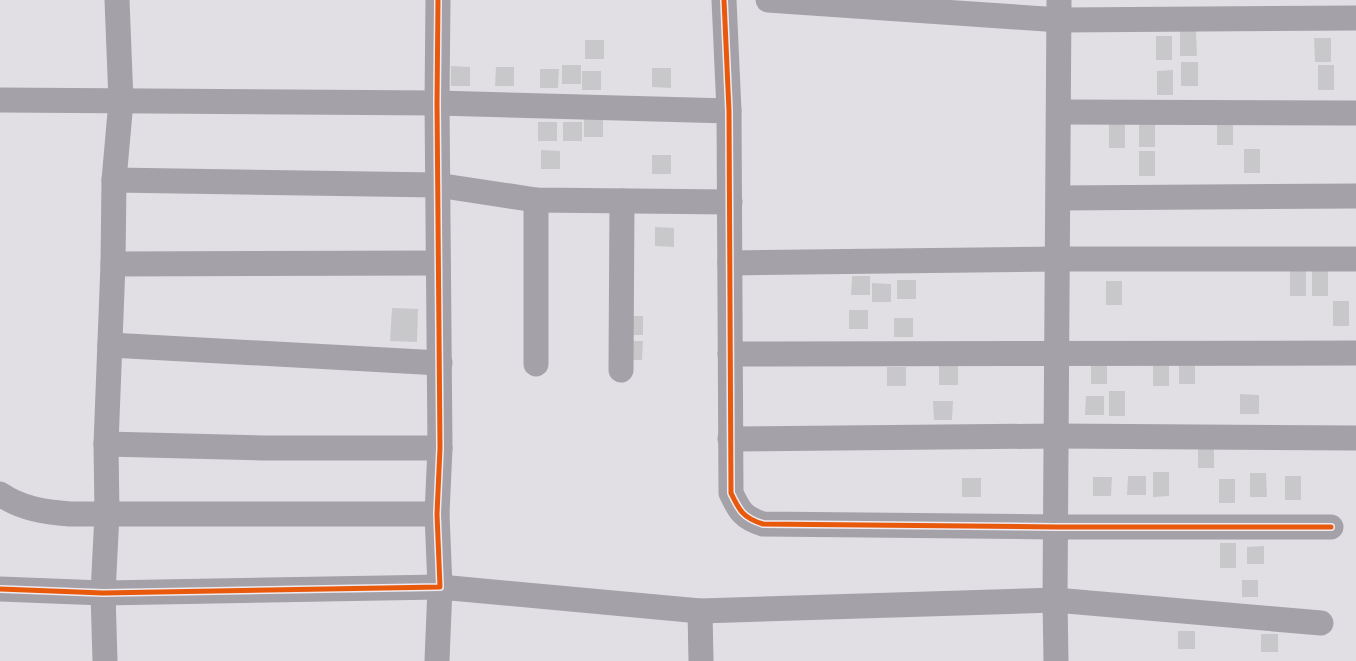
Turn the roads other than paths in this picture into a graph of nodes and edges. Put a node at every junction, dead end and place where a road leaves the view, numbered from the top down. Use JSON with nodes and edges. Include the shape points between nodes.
{"nodes":[{"id":1,"x":116,"y":0,"type":"edge"},
{"id":2,"x":438,"y":0,"type":"edge"},
{"id":3,"x":724,"y":0,"type":"edge"},
{"id":4,"x":768,"y":0,"type":"edge"},
{"id":5,"x":1059,"y":10,"type":"edge"},
{"id":6,"x":1356,"y":18,"type":"edge"},
{"id":7,"x":0,"y":100,"type":"edge"},
{"id":8,"x":121,"y":101,"type":"junction"},
{"id":9,"x":437,"y":103,"type":"junction"},
{"id":10,"x":730,"y":111,"type":"junction"},
{"id":11,"x":1059,"y":112,"type":"junction"},
{"id":12,"x":1356,"y":112,"type":"edge"},
{"id":13,"x":114,"y":180,"type":"junction"},
{"id":14,"x":437,"y":185,"type":"junction"},
{"id":15,"x":1356,"y":196,"type":"edge"},
{"id":16,"x":1058,"y":198,"type":"junction"},
{"id":17,"x":536,"y":200,"type":"junction"},
{"id":18,"x":622,"y":201,"type":"junction"},
{"id":19,"x":730,"y":202,"type":"junction"},
{"id":20,"x":1058,"y":259,"type":"junction"},
{"id":21,"x":1356,"y":259,"type":"edge"},
{"id":22,"x":438,"y":263,"type":"junction"},
{"id":23,"x":730,"y":263,"type":"junction"},
{"id":24,"x":113,"y":264,"type":"junction"},
{"id":25,"x":110,"y":345,"type":"junction"},
{"id":26,"x":1356,"y":353,"type":"edge"},
{"id":27,"x":730,"y":354,"type":"junction"},
{"id":28,"x":1057,"y":354,"type":"junction"},
{"id":29,"x":440,"y":363,"type":"junction"},
{"id":30,"x":536,"y":364,"type":"dead end"},
{"id":31,"x":621,"y":370,"type":"dead end"},
{"id":32,"x":1057,"y":436,"type":"junction"},
{"id":33,"x":1356,"y":438,"type":"edge"},
{"id":34,"x":730,"y":439,"type":"junction"},
{"id":35,"x":106,"y":444,"type":"junction"},
{"id":36,"x":440,"y":448,"type":"junction"},
{"id":37,"x":0,"y":494,"type":"edge"},
{"id":38,"x":107,"y":514,"type":"junction"},
{"id":39,"x":437,"y":514,"type":"junction"},
{"id":40,"x":1056,"y":527,"type":"junction"},
{"id":41,"x":1331,"y":527,"type":"dead end"},
{"id":42,"x":440,"y":588,"type":"junction"},
{"id":43,"x":0,"y":589,"type":"edge"},
{"id":44,"x":103,"y":593,"type":"junction"},
{"id":45,"x":1055,"y":600,"type":"junction"},
{"id":46,"x":700,"y":611,"type":"junction"},
{"id":47,"x":1321,"y":623,"type":"dead end"},
{"id":48,"x":105,"y":661,"type":"edge"},
{"id":49,"x":437,"y":661,"type":"edge"},
{"id":50,"x":701,"y":661,"type":"edge"},
{"id":51,"x":1056,"y":661,"type":"edge"}],
"edges":[{"from":1,"to":8,"type":"street"},
{"from":2,"to":9,"type":"street"},
{"from":3,"to":10,"type":"street"},
{"from":4,"to":5,"type":"street"},
{"from":5,"to":6,"type":"street"},
{"from":5,"to":11,"type":"street"},
{"from":7,"to":8,"type":"street"},
{"from":8,"to":9,"type":"street"},
{"from":8,"to":13,"type":"street"},
{"from":9,"to":10,"type":"street"},
{"from":9,"to":14,"type":"street"},
{"from":10,"to":19,"type":"street"},
{"from":11,"to":12,"type":"street"},
{"from":11,"to":16,"type":"street"},
{"from":13,"to":14,"type":"street"},
{"from":13,"to":24,"type":"street"},
{"from":14,"to":17,"type":"street"},
{"from":14,"to":22,"type":"street"},
{"from":15,"to":16,"type":"street"},
{"from":16,"to":20,"type":"street"},
{"from":17,"to":18,"type":"street"},
{"from":17,"to":30,"type":"street"},
{"from":18,"to":19,"type":"street"},
{"from":18,"to":31,"type":"street"},
{"from":19,"to":23,"type":"street"},
{"from":20,"to":21,"type":"street"},
{"from":20,"to":23,"type":"street"},
{"from":20,"to":28,"type":"street"},
{"from":22,"to":24,"type":"street"},
{"from":22,"to":29,"type":"street"},
{"from":23,"to":27,"type":"street"},
{"from":24,"to":25,"type":"street"},
{"from":25,"to":29,"type":"street"},
{"from":25,"to":35,"type":"street"},
{"from":26,"to":28,"type":"street"},
{"from":27,"to":28,"type":"street"},
{"from":27,"to":34,"type":"street"},
{"from":28,"to":32,"type":"street"},
{"from":29,"to":36,"type":"street"},
{"from":32,"to":33,"type":"street"},
{"from":32,"to":34,"type":"street"},
{"from":32,"to":40,"type":"street"},
{"from":34,"to":40,"type":"street","via":[[731,493],[739,510],[751,520],[763,524]]},
{"from":35,"to":36,"type":"street"},
{"from":35,"to":38,"type":"street"},
{"from":36,"to":39,"type":"street"},
{"from":37,"to":38,"type":"street","via":[[13,503],[46,512]]},
{"from":38,"to":39,"type":"street"},
{"from":38,"to":44,"type":"street"},
{"from":39,"to":42,"type":"street"},
{"from":40,"to":41,"type":"street"},
{"from":40,"to":45,"type":"street"},
{"from":42,"to":44,"type":"street"},
{"from":42,"to":46,"type":"street"},
{"from":42,"to":49,"type":"street"},
{"from":43,"to":44,"type":"street"},
{"from":44,"to":48,"type":"street"},
{"from":45,"to":46,"type":"street"},
{"from":45,"to":47,"type":"street"},
{"from":45,"to":51,"type":"street"},
{"from":46,"to":50,"type":"street"}]}
